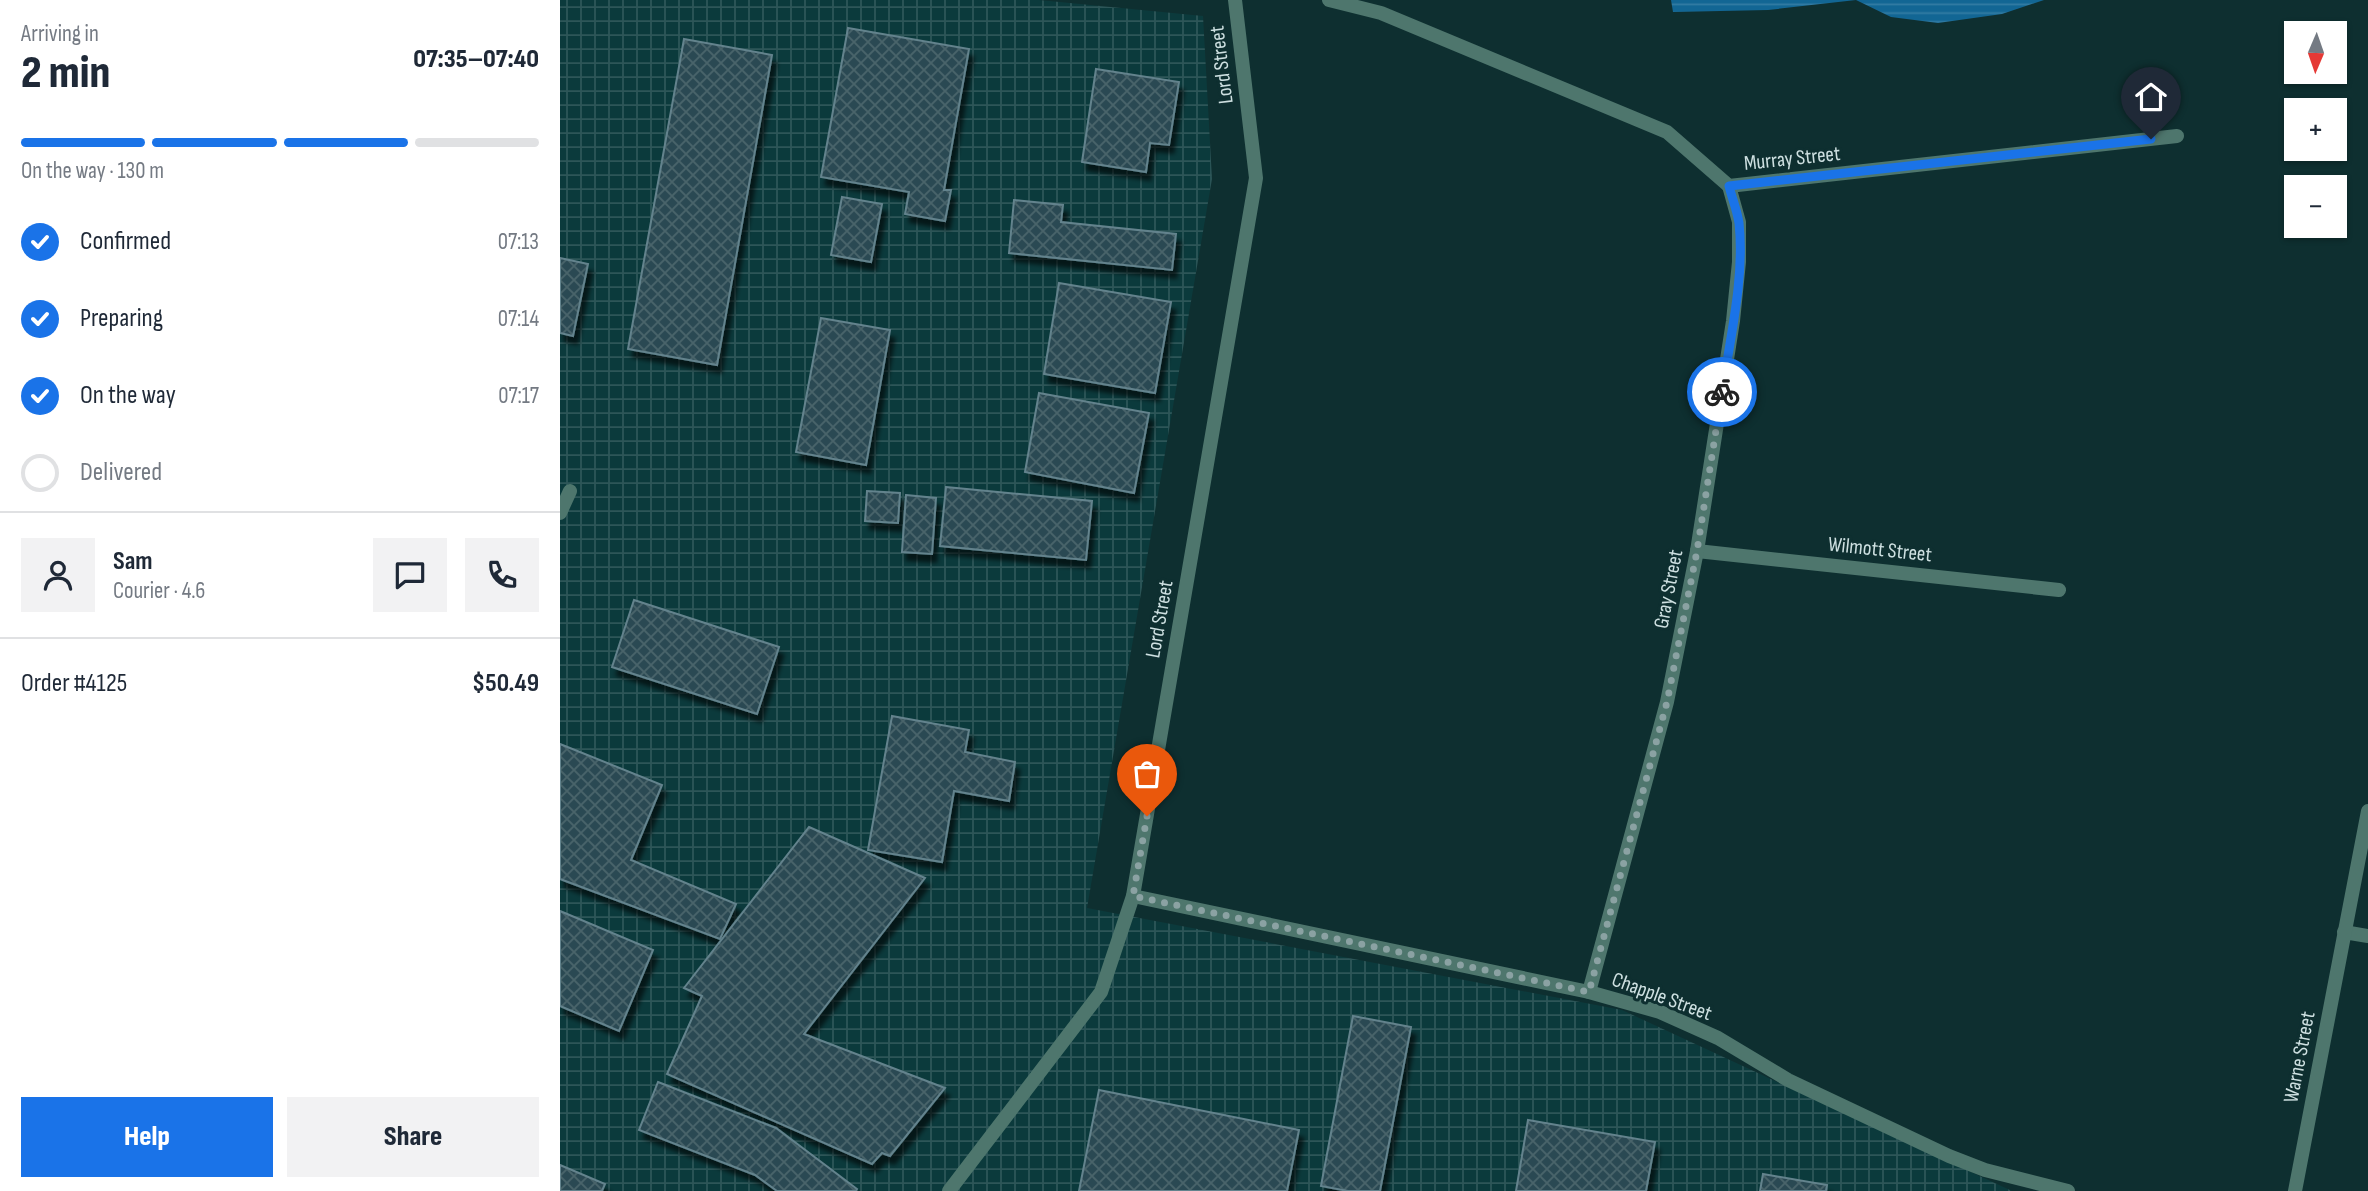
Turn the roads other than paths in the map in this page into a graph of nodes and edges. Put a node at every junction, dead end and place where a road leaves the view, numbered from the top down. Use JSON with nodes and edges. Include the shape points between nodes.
{"nodes":[{"id":1,"x":1235,"y":0,"type":"edge"},
{"id":2,"x":1329,"y":0,"type":"edge"},
{"id":3,"x":2177,"y":136,"type":"dead end"},
{"id":4,"x":1729,"y":186,"type":"junction"},
{"id":5,"x":570,"y":491,"type":"dead end"},
{"id":6,"x":560,"y":513,"type":"edge"},
{"id":7,"x":1697,"y":551,"type":"junction"},
{"id":8,"x":2059,"y":590,"type":"dead end"},
{"id":9,"x":2368,"y":811,"type":"edge"},
{"id":10,"x":1133,"y":896,"type":"junction"},
{"id":11,"x":2344,"y":932,"type":"junction"},
{"id":12,"x":2368,"y":936,"type":"edge"},
{"id":13,"x":1589,"y":992,"type":"junction"},
{"id":14,"x":948,"y":1191,"type":"edge"},
{"id":15,"x":2068,"y":1191,"type":"edge"},
{"id":16,"x":2295,"y":1191,"type":"edge"}],
"edges":[{"from":1,"to":10,"type":"street","name":"Lord Street","via":[[1256,178]]},
{"from":2,"to":4,"type":"street","name":"Murray Street","via":[[1381,13],[1667,132]]},
{"from":3,"to":4,"type":"street","name":"Murray Street"},
{"from":4,"to":7,"type":"street","name":"Gray Street","via":[[1739,222],[1739,262]]},
{"from":5,"to":6,"type":"street"},
{"from":7,"to":8,"type":"street","name":"Wilmott Street"},
{"from":7,"to":13,"type":"street","name":"Gray Street","via":[[1667,702]]},
{"from":9,"to":11,"type":"street","name":"Warne Street"},
{"from":10,"to":13,"type":"street","name":"Chapple Street"},
{"from":10,"to":14,"type":"street","name":"Lord Street","via":[[1101,992]]},
{"from":11,"to":12,"type":"street"},
{"from":11,"to":16,"type":"street","name":"Warne Street"},
{"from":13,"to":15,"type":"street","name":"Chapple Street","via":[[1660,1012],[1718,1038],[1787,1080],[1949,1156]]}]}
